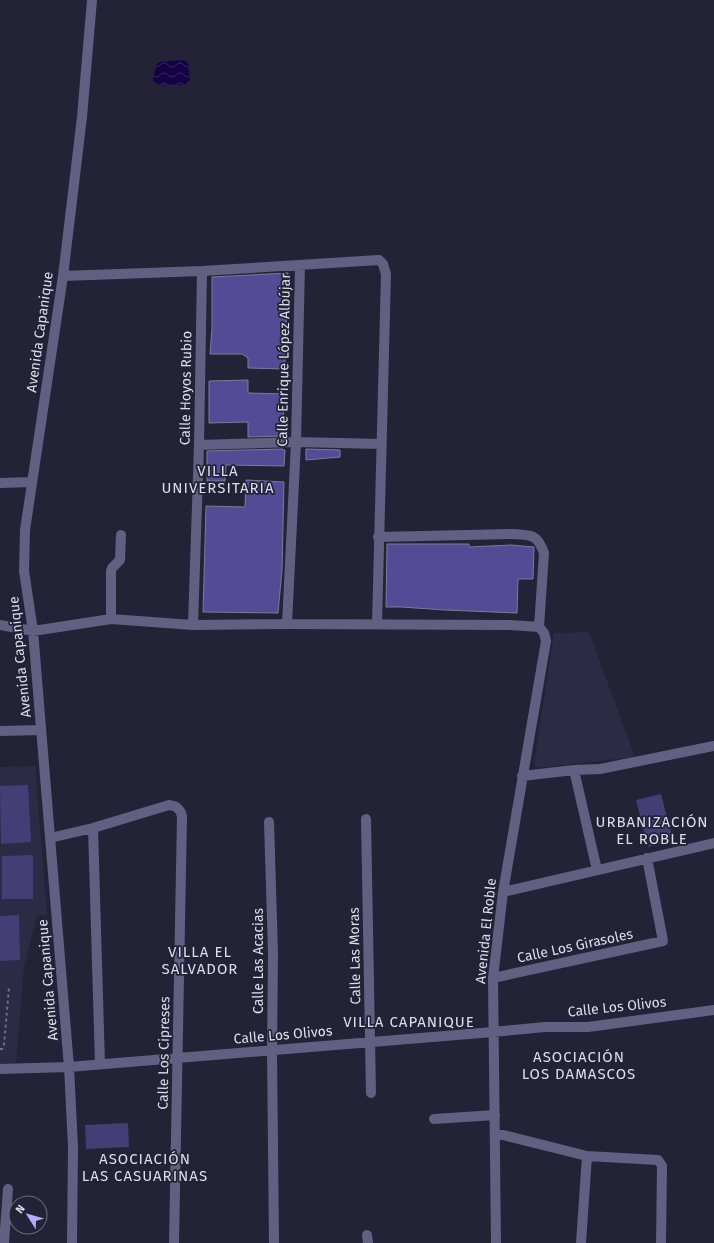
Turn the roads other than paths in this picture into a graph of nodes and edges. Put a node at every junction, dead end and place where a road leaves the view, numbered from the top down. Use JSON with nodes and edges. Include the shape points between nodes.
{"nodes":[{"id":1,"x":92,"y":0,"type":"edge"},
{"id":2,"x":300,"y":265,"type":"junction"},
{"id":3,"x":202,"y":271,"type":"junction"},
{"id":4,"x":63,"y":276,"type":"junction"},
{"id":5,"x":296,"y":442,"type":"junction"},
{"id":6,"x":381,"y":444,"type":"junction"},
{"id":7,"x":200,"y":445,"type":"junction"},
{"id":8,"x":32,"y":482,"type":"junction"},
{"id":9,"x":0,"y":483,"type":"edge"},
{"id":10,"x":121,"y":535,"type":"dead end"},
{"id":11,"x":378,"y":537,"type":"junction"},
{"id":12,"x":111,"y":619,"type":"junction"},
{"id":13,"x":287,"y":624,"type":"junction"},
{"id":14,"x":377,"y":624,"type":"junction"},
{"id":15,"x":0,"y":625,"type":"edge"},
{"id":16,"x":193,"y":625,"type":"junction"},
{"id":17,"x":539,"y":627,"type":"junction"},
{"id":18,"x":33,"y":630,"type":"junction"},
{"id":19,"x":42,"y":730,"type":"junction"},
{"id":20,"x":0,"y":731,"type":"edge"},
{"id":21,"x":714,"y":746,"type":"edge"},
{"id":22,"x":574,"y":770,"type":"junction"},
{"id":23,"x":522,"y":776,"type":"junction"},
{"id":24,"x":366,"y":819,"type":"dead end"},
{"id":25,"x":269,"y":822,"type":"dead end"},
{"id":26,"x":94,"y":828,"type":"junction"},
{"id":27,"x":50,"y":838,"type":"junction"},
{"id":28,"x":714,"y":843,"type":"edge"},
{"id":29,"x":647,"y":858,"type":"junction"},
{"id":30,"x":597,"y":870,"type":"junction"},
{"id":31,"x":503,"y":892,"type":"junction"},
{"id":32,"x":493,"y":978,"type":"junction"},
{"id":33,"x":714,"y":1010,"type":"edge"},
{"id":34,"x":493,"y":1032,"type":"junction"},
{"id":35,"x":370,"y":1042,"type":"junction"},
{"id":36,"x":272,"y":1050,"type":"junction"},
{"id":37,"x":178,"y":1058,"type":"junction"},
{"id":38,"x":100,"y":1064,"type":"junction"},
{"id":39,"x":69,"y":1067,"type":"junction"},
{"id":40,"x":0,"y":1069,"type":"edge"},
{"id":41,"x":371,"y":1093,"type":"dead end"},
{"id":42,"x":495,"y":1116,"type":"junction"},
{"id":43,"x":434,"y":1119,"type":"dead end"},
{"id":44,"x":495,"y":1133,"type":"junction"},
{"id":45,"x":587,"y":1156,"type":"junction"},
{"id":46,"x":8,"y":1189,"type":"dead end"},
{"id":47,"x":4,"y":1243,"type":"edge"},
{"id":48,"x":72,"y":1243,"type":"edge"},
{"id":49,"x":174,"y":1243,"type":"edge"},
{"id":50,"x":274,"y":1243,"type":"edge"},
{"id":51,"x":496,"y":1243,"type":"edge"},
{"id":52,"x":581,"y":1243,"type":"edge"},
{"id":53,"x":661,"y":1243,"type":"edge"}],
"edges":[{"from":1,"to":4,"type":"street","name":"Avenida Capanique"},
{"from":2,"to":3,"type":"street"},
{"from":2,"to":5,"type":"street","name":"Calle Enrique López Albújar"},
{"from":2,"to":6,"type":"street","via":[[379,260],[384,264],[386,274]]},
{"from":3,"to":4,"type":"street"},
{"from":3,"to":7,"type":"street","name":"Calle Hoyos Rubio"},
{"from":4,"to":8,"type":"street","name":"Avenida Capanique"},
{"from":5,"to":6,"type":"street"},
{"from":5,"to":7,"type":"street"},
{"from":5,"to":13,"type":"street","name":"Calle Enrique López Albújar"},
{"from":6,"to":11,"type":"street"},
{"from":7,"to":16,"type":"street","name":"Calle Hoyos Rubio"},
{"from":8,"to":9,"type":"street"},
{"from":8,"to":18,"type":"street","name":"Avenida Capanique","via":[[25,530],[24,570]]},
{"from":10,"to":12,"type":"street","via":[[120,560],[111,571]]},
{"from":11,"to":14,"type":"street"},
{"from":11,"to":17,"type":"street","via":[[511,534],[536,537],[544,553]]},
{"from":12,"to":16,"type":"street"},
{"from":12,"to":18,"type":"street"},
{"from":13,"to":14,"type":"street"},
{"from":13,"to":16,"type":"street"},
{"from":14,"to":17,"type":"street"},
{"from":15,"to":18,"type":"street"},
{"from":17,"to":23,"type":"street","name":"Avenida El Roble","via":[[546,641]]},
{"from":18,"to":19,"type":"street","name":"Avenida Capanique"},
{"from":19,"to":20,"type":"street"},
{"from":19,"to":27,"type":"street","name":"Avenida Capanique"},
{"from":21,"to":22,"type":"street","via":[[600,769]]},
{"from":22,"to":23,"type":"street"},
{"from":22,"to":30,"type":"street"},
{"from":23,"to":31,"type":"street","name":"Avenida El Roble"},
{"from":24,"to":35,"type":"street","name":"Calle Las Moras"},
{"from":25,"to":36,"type":"street","name":"Calle Las Acacias","via":[[273,953]]},
{"from":26,"to":27,"type":"street"},
{"from":26,"to":37,"type":"street","name":"Calle Los Cipreses","via":[[169,805],[180,810],[182,816]]},
{"from":26,"to":38,"type":"street"},
{"from":27,"to":39,"type":"street","name":"Avenida Capanique"},
{"from":28,"to":29,"type":"street"},
{"from":29,"to":30,"type":"street"},
{"from":29,"to":32,"type":"street","name":"Calle Los Girasoles","via":[[663,941]]},
{"from":30,"to":31,"type":"street"},
{"from":31,"to":32,"type":"street","name":"Avenida El Roble"},
{"from":32,"to":34,"type":"street","name":"Avenida El Roble"},
{"from":33,"to":34,"type":"street","name":"Calle Los Olivos","via":[[588,1027],[545,1027]]},
{"from":34,"to":35,"type":"street","name":"Calle Los Olivos"},
{"from":34,"to":42,"type":"street","name":"Avenida El Roble"},
{"from":35,"to":36,"type":"street","name":"Calle Los Olivos"},
{"from":35,"to":41,"type":"street","name":"Calle Las Moras"},
{"from":36,"to":37,"type":"street","name":"Calle Los Olivos"},
{"from":36,"to":50,"type":"street","name":"Calle Las Acacias"},
{"from":37,"to":38,"type":"street","name":"Calle Los Olivos"},
{"from":37,"to":49,"type":"street","name":"Calle Los Cipreses"},
{"from":38,"to":39,"type":"street","name":"Calle Los Olivos"},
{"from":39,"to":40,"type":"street","name":"Calle Los Olivos"},
{"from":39,"to":48,"type":"street","name":"Avenida Capanique","via":[[73,1147]]},
{"from":42,"to":43,"type":"street"},
{"from":42,"to":44,"type":"street","name":"Avenida El Roble"},
{"from":44,"to":45,"type":"street"},
{"from":44,"to":51,"type":"street","name":"Avenida El Roble"},
{"from":45,"to":52,"type":"street"},
{"from":45,"to":53,"type":"street","via":[[658,1160],[662,1166]]},
{"from":46,"to":47,"type":"street"}]}
